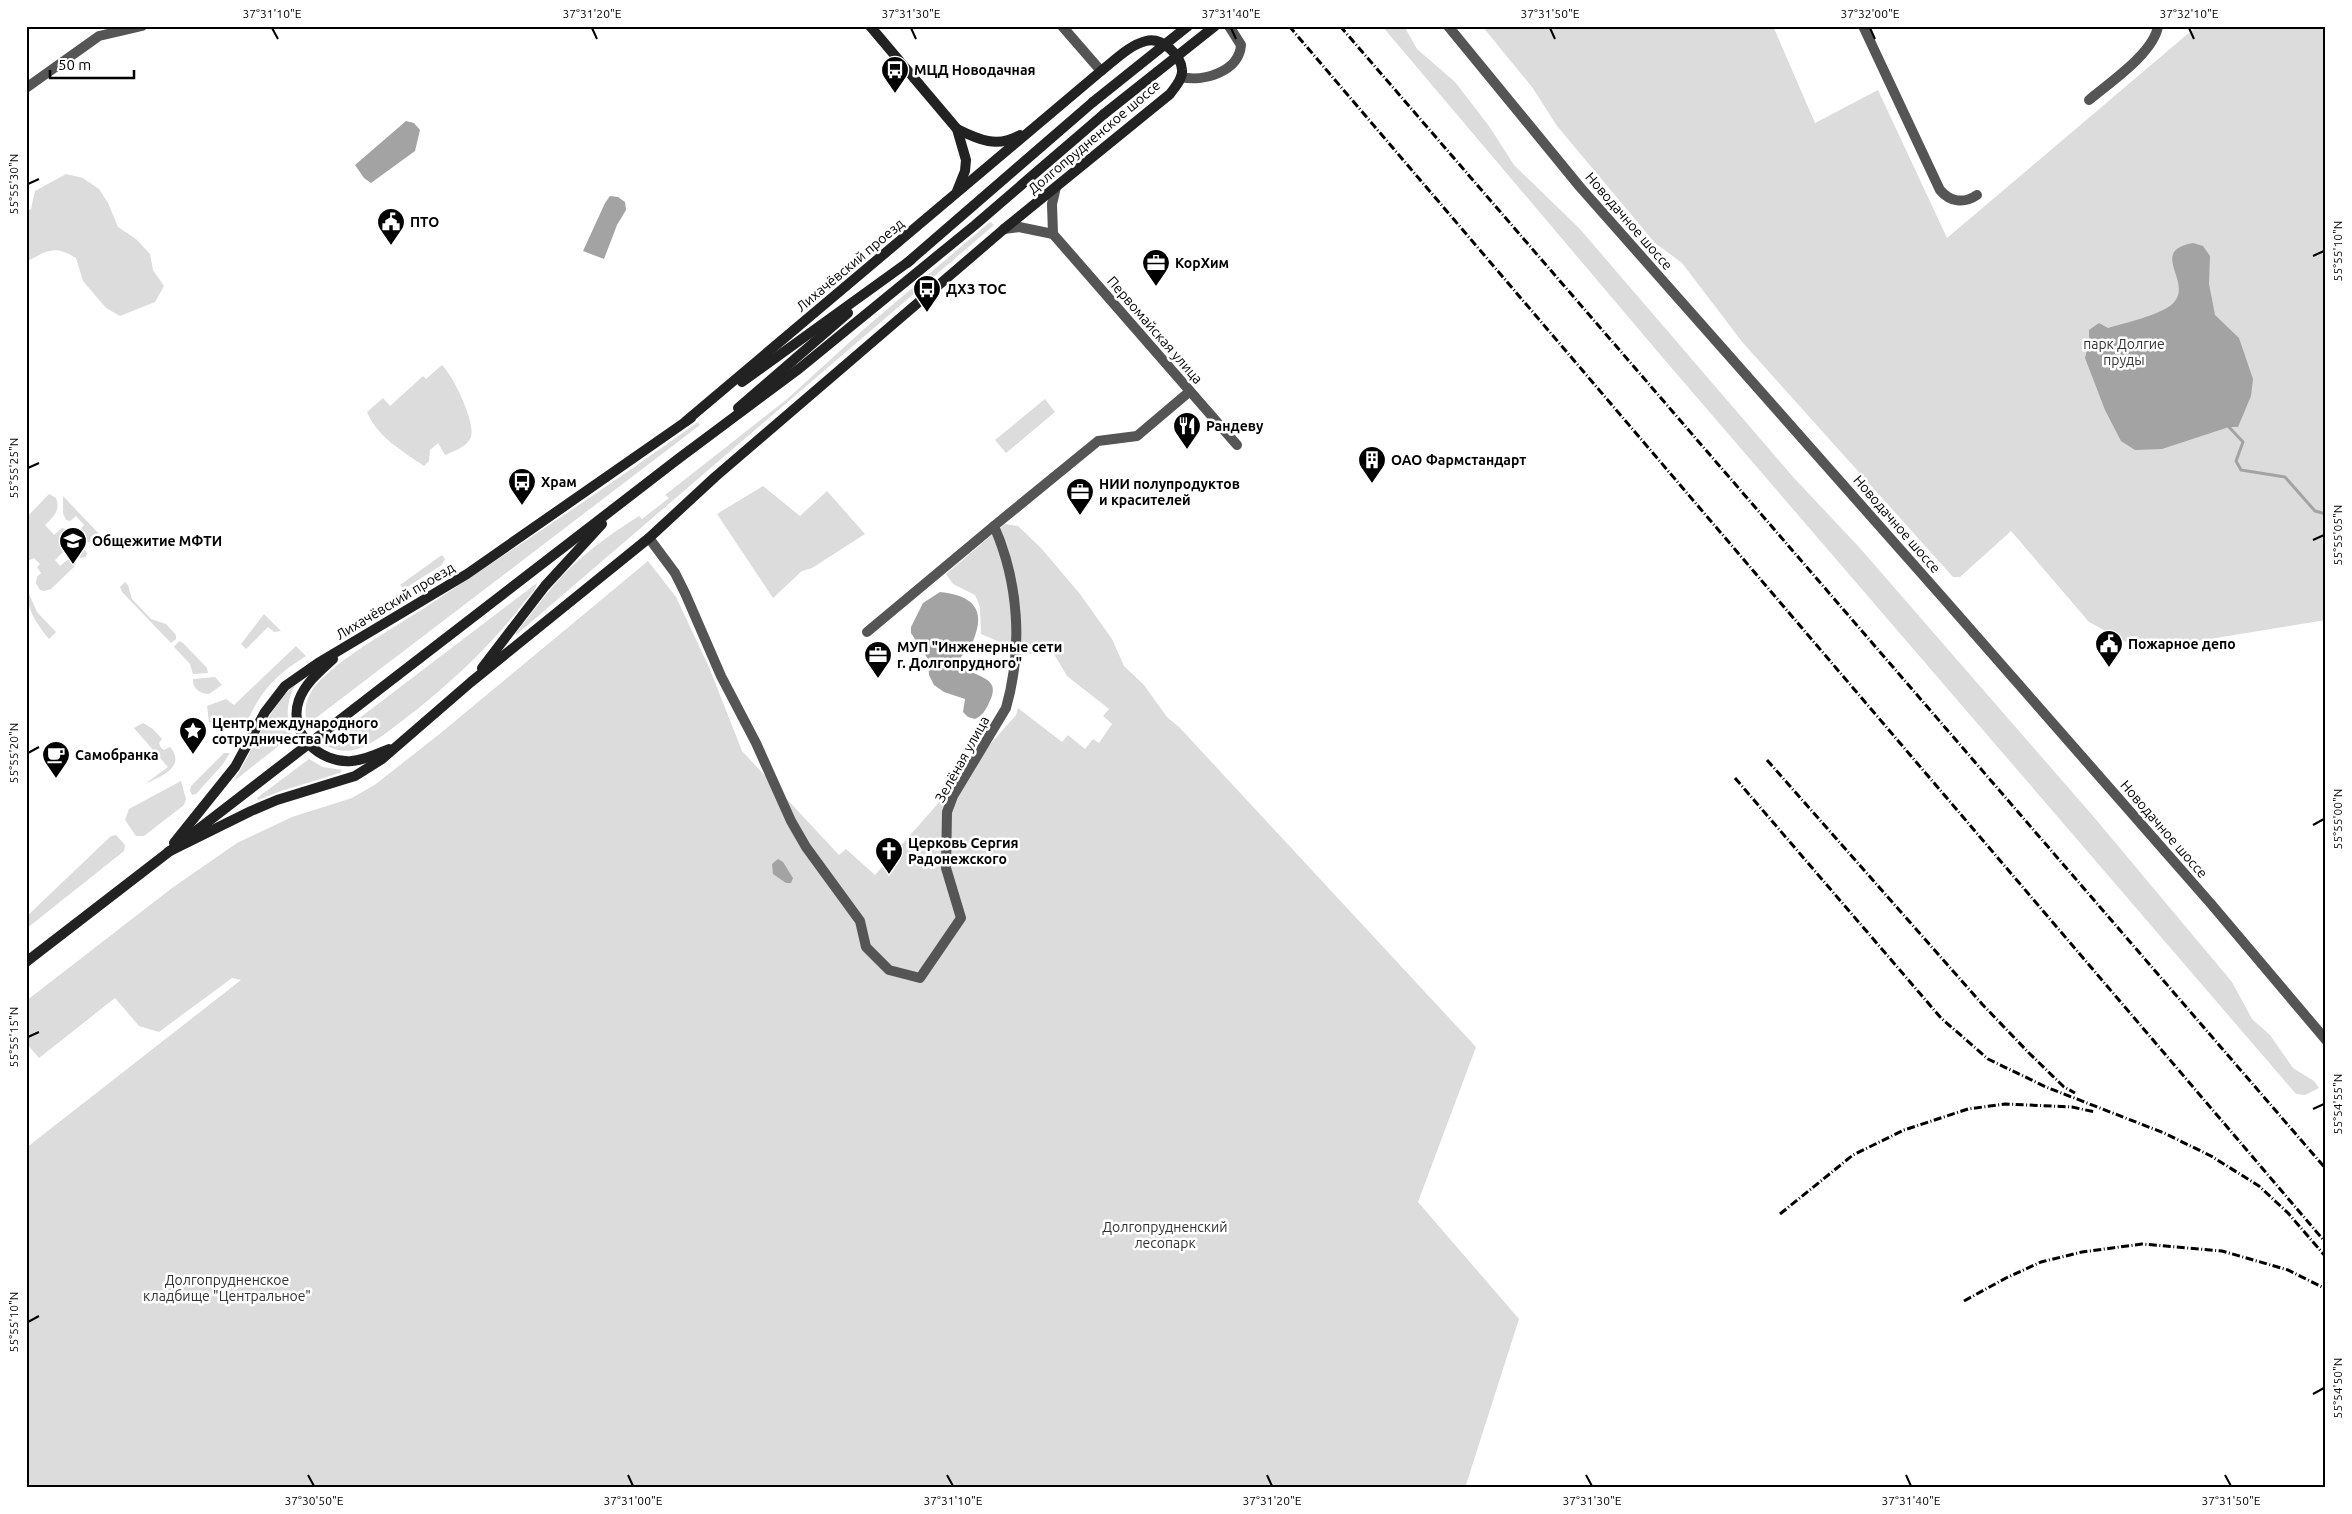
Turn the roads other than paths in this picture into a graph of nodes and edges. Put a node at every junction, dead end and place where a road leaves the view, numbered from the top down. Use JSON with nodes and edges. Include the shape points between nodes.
{"nodes":[{"id":1,"x":142,"y":26,"type":"edge"},
{"id":2,"x":870,"y":26,"type":"edge"},
{"id":3,"x":1062,"y":26,"type":"edge"},
{"id":4,"x":1188,"y":26,"type":"edge"},
{"id":5,"x":1216,"y":26,"type":"edge"},
{"id":6,"x":1229,"y":26,"type":"edge"},
{"id":7,"x":1448,"y":26,"type":"edge"},
{"id":8,"x":1457,"y":26,"type":"edge"},
{"id":9,"x":1863,"y":26,"type":"edge"},
{"id":10,"x":2158,"y":26,"type":"edge"},
{"id":11,"x":1471,"y":52,"type":"junction"},
{"id":12,"x":1101,"y":71,"type":"junction"},
{"id":13,"x":1181,"y":77,"type":"junction"},
{"id":14,"x":26,"y":88,"type":"edge"},
{"id":15,"x":2089,"y":100,"type":"dead end"},
{"id":16,"x":958,"y":129,"type":"junction"},
{"id":17,"x":1032,"y":129,"type":"junction"},
{"id":18,"x":1056,"y":187,"type":"junction"},
{"id":19,"x":1977,"y":195,"type":"dead end"},
{"id":20,"x":954,"y":196,"type":"junction"},
{"id":21,"x":963,"y":215,"type":"joint"},
{"id":22,"x":975,"y":225,"type":"joint"},
{"id":23,"x":1004,"y":229,"type":"junction"},
{"id":24,"x":1053,"y":234,"type":"junction"},
{"id":25,"x":911,"y":260,"type":"junction"},
{"id":26,"x":1189,"y":392,"type":"junction"},
{"id":27,"x":686,"y":421,"type":"junction"},
{"id":28,"x":1236,"y":445,"type":"dead end"},
{"id":29,"x":678,"y":459,"type":"junction"},
{"id":30,"x":620,"y":504,"type":"junction"},
{"id":31,"x":994,"y":526,"type":"junction"},
{"id":32,"x":649,"y":538,"type":"junction"},
{"id":33,"x":867,"y":632,"type":"dead end"},
{"id":34,"x":346,"y":646,"type":"junction"},
{"id":35,"x":471,"y":682,"type":"junction"},
{"id":36,"x":308,"y":744,"type":"junction"},
{"id":37,"x":395,"y":747,"type":"junction"},
{"id":38,"x":168,"y":852,"type":"junction"},
{"id":39,"x":26,"y":962,"type":"edge"},
{"id":40,"x":2326,"y":1040,"type":"edge"}],
"edges":[{"from":1,"to":14,"type":"street","via":[[99,36]]},
{"from":2,"to":16,"type":"main road"},
{"from":3,"to":12,"type":"street"},
{"from":4,"to":21,"type":"main road","name":"Долгопрудненское шоссе","bridge":true,"via":[[1093,102]]},
{"from":5,"to":22,"type":"main road","name":"Долгопрудненское шоссе","bridge":true,"via":[[1104,114]]},
{"from":6,"to":13,"type":"street","via":[[1241,45],[1236,60],[1201,79]]},
{"from":7,"to":11,"type":"street","name":"Новодачное шоссе"},
{"from":8,"to":11,"type":"street"},
{"from":9,"to":19,"type":"street","via":[[1940,190],[1947,198],[1956,200]]},
{"from":10,"to":15,"type":"street","via":[[2148,47],[2135,61]]},
{"from":11,"to":40,"type":"street","name":"Новодачное шоссе","via":[[1580,187],[1951,606]]},
{"from":12,"to":13,"type":"main road","via":[[1147,41],[1160,42],[1168,47],[1180,62]]},
{"from":12,"to":17,"type":"main road"},
{"from":13,"to":18,"type":"main road","name":"Долгопрудненское шоссе","via":[[1170,94]]},
{"from":16,"to":17,"type":"main road","via":[[1001,143]]},
{"from":16,"to":20,"type":"main road","via":[[966,160],[962,181]]},
{"from":17,"to":20,"type":"main road","name":"Лихачёвский проезд"},
{"from":18,"to":23,"type":"main road","name":"Долгопрудненское шоссе"},
{"from":18,"to":24,"type":"street","via":[[1052,204]]},
{"from":20,"to":27,"type":"main road","name":"Лихачёвский проезд"},
{"from":21,"to":25,"type":"main road","name":"Лихачёвский проезд"},
{"from":22,"to":29,"type":"main road","name":"Лихачёвский проезд","via":[[800,368]]},
{"from":23,"to":24,"type":"street","via":[[1019,227]]},
{"from":23,"to":32,"type":"main road","name":"Долгопрудненское шоссе","via":[[715,477]]},
{"from":24,"to":26,"type":"street","name":"Первомайская улица"},
{"from":25,"to":27,"type":"main road","name":"Лихачёвский проезд"},
{"from":25,"to":29,"type":"main road","name":"Лихачёвский проезд"},
{"from":26,"to":28,"type":"street","name":"Первомайская улица"},
{"from":26,"to":31,"type":"street","via":[[1137,436],[1098,441]]},
{"from":27,"to":34,"type":"main road","name":"Лихачёвский проезд","via":[[467,574]]},
{"from":29,"to":30,"type":"main road","name":"Лихачёвский проезд"},
{"from":30,"to":35,"type":"main road","via":[[545,586]]},
{"from":30,"to":36,"type":"main road","name":"Лихачёвский проезд"},
{"from":31,"to":32,"type":"street","name":"Зелёная улица","via":[[1006,553],[1016,623],[1016,656],[1006,708],[947,812],[946,868],[961,918],[920,978],[889,970],[866,946],[860,922],[791,821],[675,573]]},
{"from":31,"to":33,"type":"street"},
{"from":32,"to":35,"type":"main road","name":"Долгопрудненское шоссе"},
{"from":34,"to":36,"type":"main road","via":[[318,674],[299,700],[298,724]]},
{"from":34,"to":38,"type":"main road","name":"Лихачёвский проезд","via":[[301,674],[273,699],[235,767]]},
{"from":35,"to":37,"type":"main road","name":"Лихачёвский проезд"},
{"from":36,"to":37,"type":"main road","via":[[324,756],[352,761]]},
{"from":36,"to":38,"type":"main road","name":"Лихачёвский проезд"},
{"from":37,"to":38,"type":"main road","name":"Лихачёвский проезд","via":[[355,776],[251,811]]},
{"from":38,"to":39,"type":"main road","name":"Лихачёвский проезд"}]}
